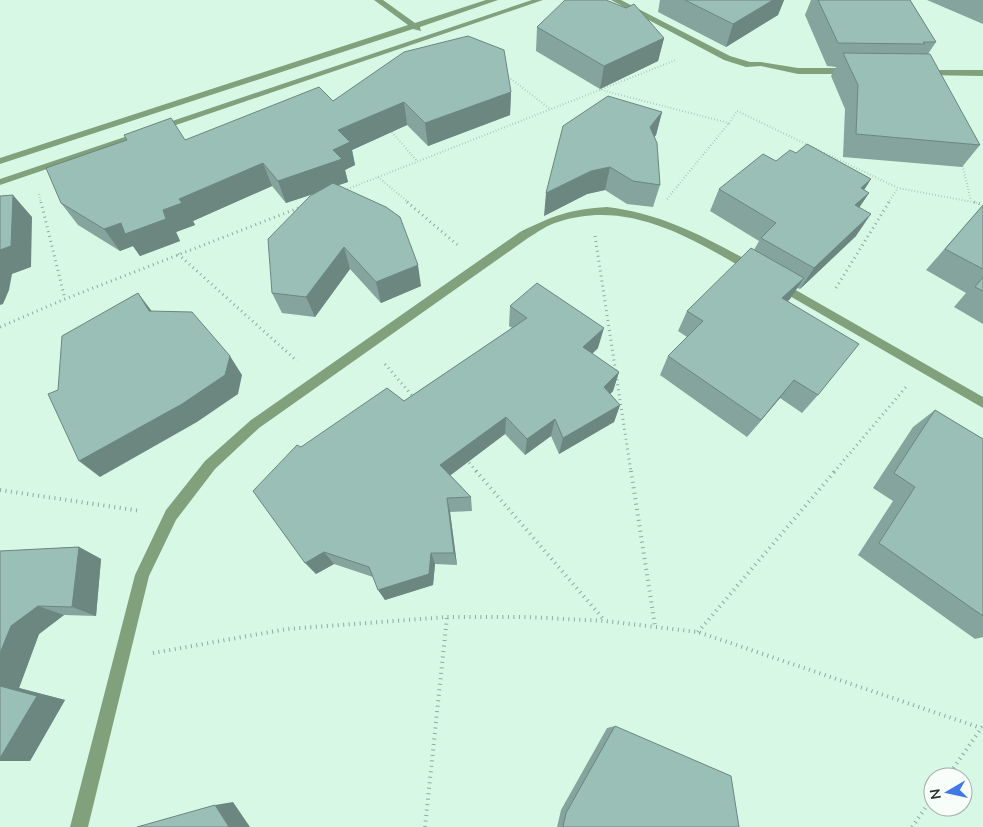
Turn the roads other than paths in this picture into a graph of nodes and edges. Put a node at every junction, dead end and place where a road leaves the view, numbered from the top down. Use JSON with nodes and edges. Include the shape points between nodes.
{"nodes":[{"id":1,"x":378,"y":0,"type":"edge"},
{"id":2,"x":494,"y":0,"type":"edge"},
{"id":3,"x":540,"y":0,"type":"edge"},
{"id":4,"x":615,"y":0,"type":"edge"},
{"id":5,"x":414,"y":26,"type":"junction"},
{"id":6,"x":430,"y":37,"type":"junction"},
{"id":7,"x":864,"y":72,"type":"edge"},
{"id":8,"x":912,"y":72,"type":"edge"},
{"id":9,"x":983,"y":73,"type":"edge"},
{"id":10,"x":0,"y":161,"type":"edge"},
{"id":11,"x":0,"y":182,"type":"edge"},
{"id":12,"x":983,"y":403,"type":"edge"},
{"id":13,"x":79,"y":827,"type":"edge"}],
"edges":[{"from":1,"to":5,"type":"street"},
{"from":2,"to":5,"type":"street"},
{"from":3,"to":6,"type":"street"},
{"from":4,"to":7,"type":"street","via":[[727,58],[750,65],[798,71]]},
{"from":5,"to":6,"type":"street"},
{"from":5,"to":10,"type":"street"},
{"from":6,"to":11,"type":"street"},
{"from":8,"to":9,"type":"street"},
{"from":12,"to":13,"type":"street","via":[[682,229],[630,212],[591,211],[555,219],[524,235],[255,424],[210,465],[171,515],[142,575]]}]}
